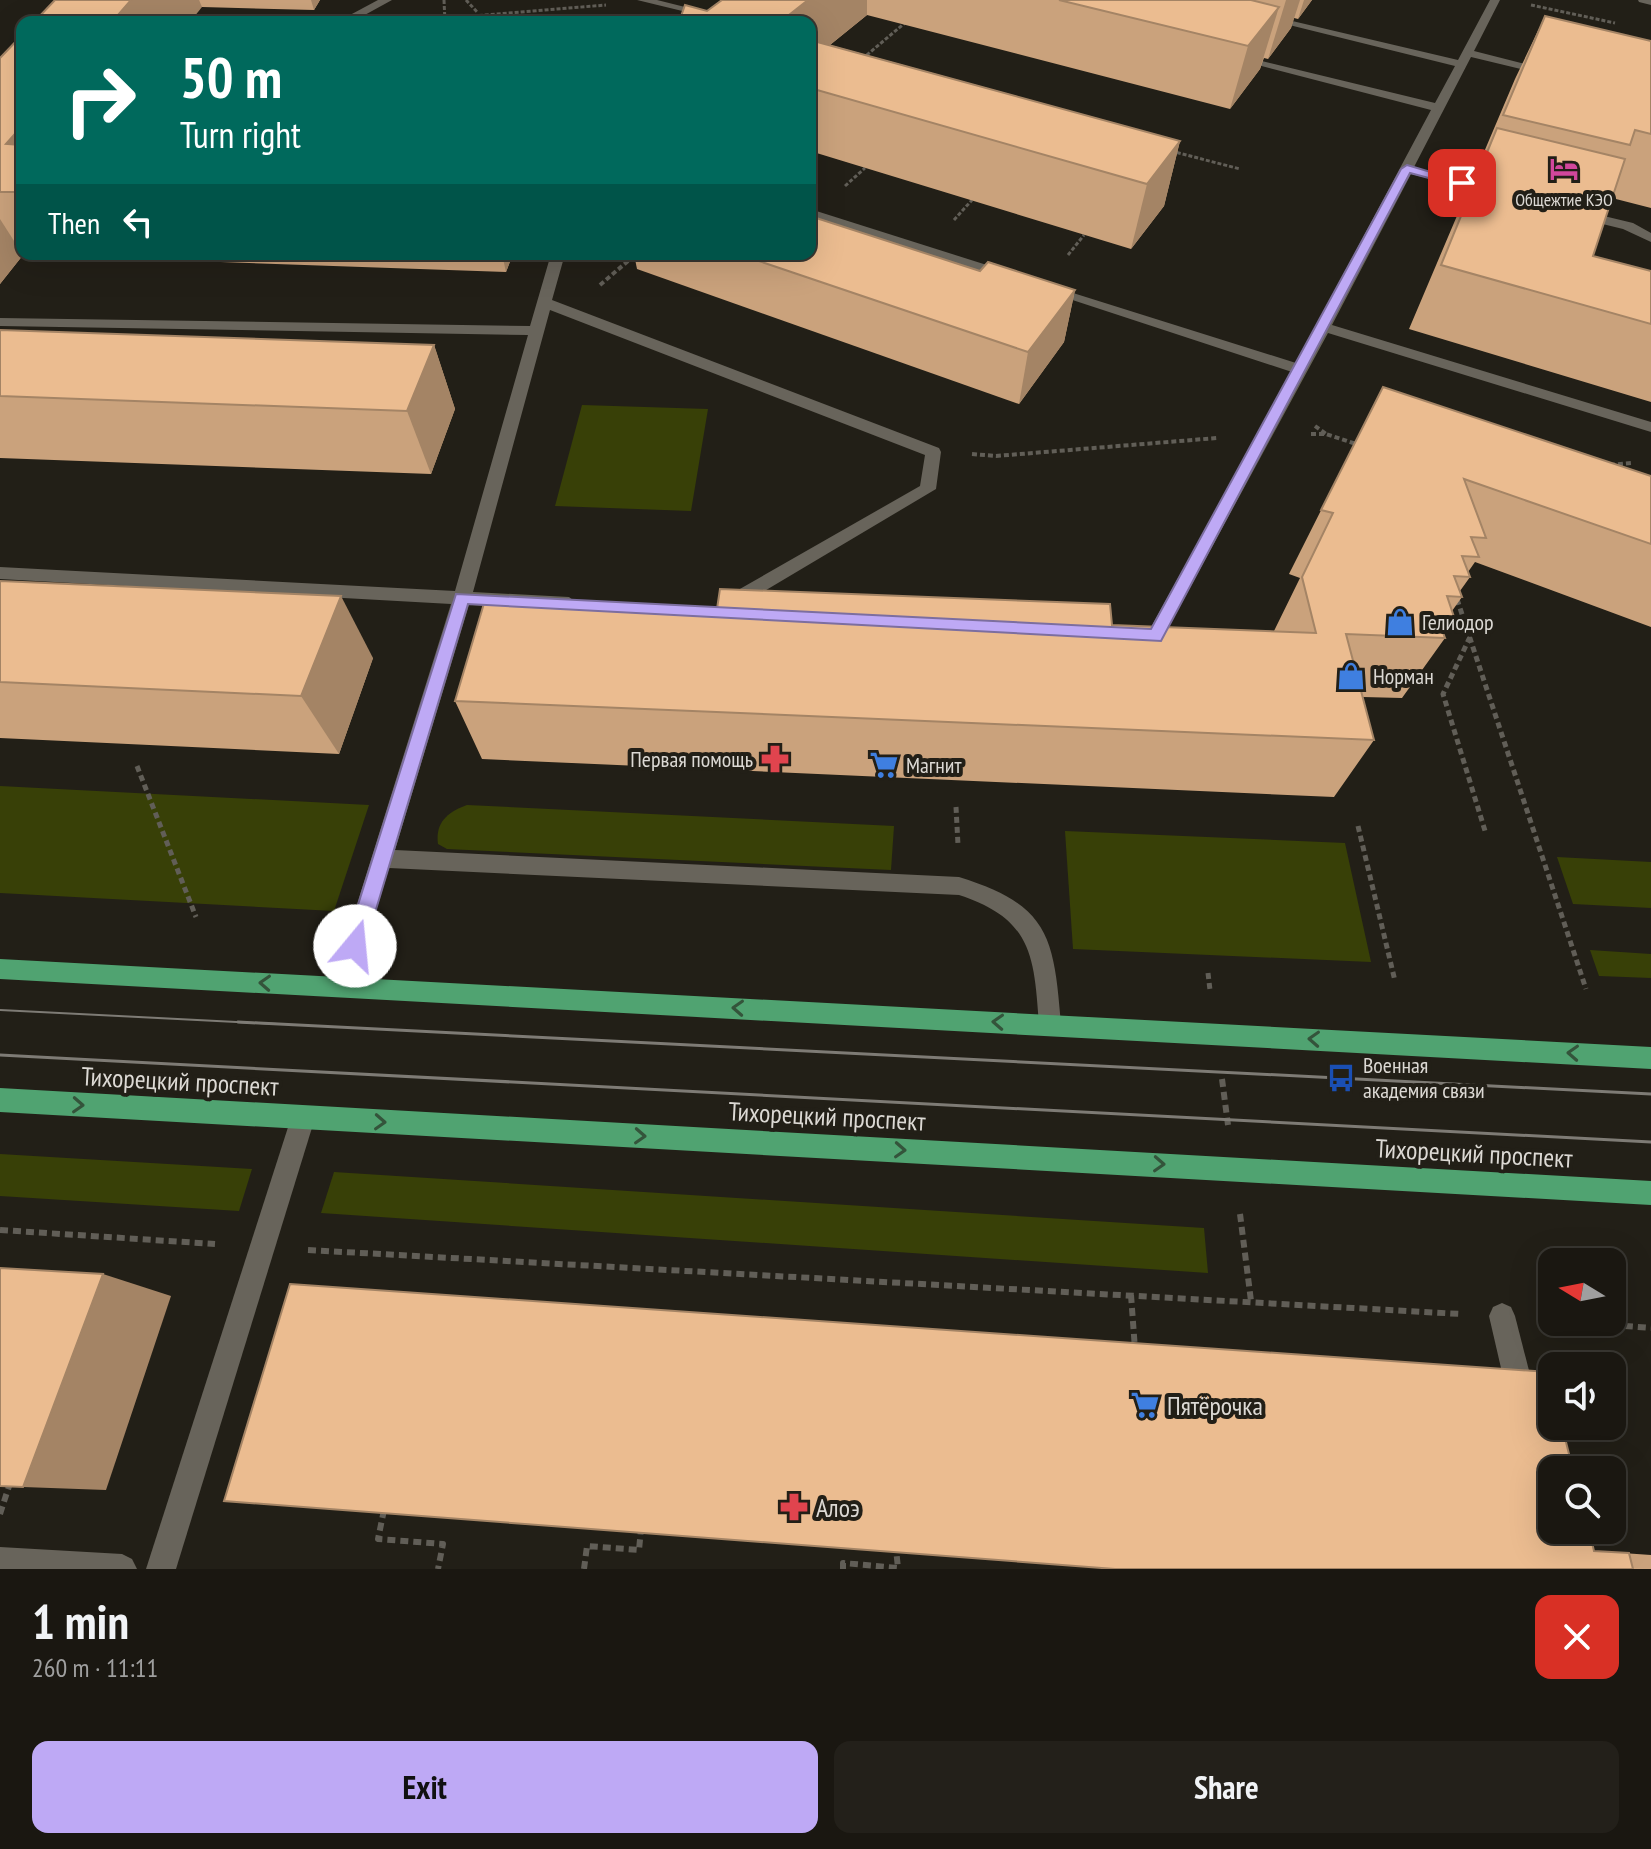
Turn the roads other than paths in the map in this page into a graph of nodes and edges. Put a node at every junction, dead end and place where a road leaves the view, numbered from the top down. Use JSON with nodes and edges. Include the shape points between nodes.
{"nodes":[{"id":1,"x":387,"y":0,"type":"edge"},
{"id":2,"x":642,"y":0,"type":"edge"},
{"id":3,"x":1495,"y":0,"type":"edge"},
{"id":4,"x":1643,"y":0,"type":"edge"},
{"id":5,"x":1651,"y":2,"type":"edge"},
{"id":6,"x":1252,"y":14,"type":"edge"},
{"id":7,"x":355,"y":16,"type":"edge"},
{"id":8,"x":714,"y":16,"type":"edge"},
{"id":9,"x":1222,"y":54,"type":"edge"},
{"id":10,"x":1464,"y":58,"type":"junction"},
{"id":11,"x":1559,"y":74,"type":"edge"},
{"id":12,"x":1439,"y":108,"type":"junction"},
{"id":13,"x":1407,"y":169,"type":"junction"},
{"id":14,"x":1510,"y":195,"type":"edge"},
{"id":15,"x":1569,"y":211,"type":"edge"},
{"id":16,"x":816,"y":215,"type":"edge"},
{"id":17,"x":1651,"y":238,"type":"edge"},
{"id":18,"x":556,"y":260,"type":"edge"},
{"id":19,"x":543,"y":302,"type":"junction"},
{"id":20,"x":0,"y":322,"type":"edge"},
{"id":21,"x":1324,"y":327,"type":"junction"},
{"id":22,"x":534,"y":331,"type":"junction"},
{"id":23,"x":1301,"y":370,"type":"junction"},
{"id":24,"x":1651,"y":427,"type":"edge"},
{"id":25,"x":0,"y":573,"type":"edge"},
{"id":26,"x":462,"y":598,"type":"junction"},
{"id":27,"x":586,"y":604,"type":"edge"},
{"id":28,"x":745,"y":613,"type":"edge"},
{"id":29,"x":1116,"y":634,"type":"edge"},
{"id":30,"x":382,"y":859,"type":"junction"},
{"id":31,"x":0,"y":969,"type":"edge"},
{"id":32,"x":342,"y":987,"type":"junction"},
{"id":33,"x":1050,"y":1025,"type":"junction"},
{"id":34,"x":1651,"y":1058,"type":"edge"},
{"id":35,"x":0,"y":1100,"type":"edge"},
{"id":36,"x":303,"y":1118,"type":"junction"},
{"id":37,"x":1651,"y":1193,"type":"edge"},
{"id":38,"x":1502,"y":1316,"type":"road end"},
{"id":39,"x":1527,"y":1418,"type":"edge"},
{"id":40,"x":1,"y":1563,"type":"edge"},
{"id":41,"x":122,"y":1569,"type":"edge"},
{"id":42,"x":161,"y":1569,"type":"edge"}],
"edges":[{"from":1,"to":7,"type":"street"},
{"from":2,"to":8,"type":"street"},
{"from":3,"to":10,"type":"street"},
{"from":4,"to":5,"type":"street"},
{"from":6,"to":10,"type":"street"},
{"from":9,"to":12,"type":"street"},
{"from":10,"to":11,"type":"street"},
{"from":10,"to":12,"type":"street"},
{"from":12,"to":13,"type":"street"},
{"from":13,"to":14,"type":"street"},
{"from":13,"to":21,"type":"street"},
{"from":15,"to":17,"type":"street","via":[[1628,226]]},
{"from":16,"to":23,"type":"street"},
{"from":18,"to":19,"type":"street"},
{"from":19,"to":22,"type":"street"},
{"from":19,"to":28,"type":"street","via":[[933,452],[928,489],[714,612]]},
{"from":20,"to":22,"type":"street"},
{"from":21,"to":23,"type":"street"},
{"from":21,"to":24,"type":"street"},
{"from":22,"to":26,"type":"street"},
{"from":23,"to":29,"type":"street","via":[[1155,636]]},
{"from":25,"to":26,"type":"street"},
{"from":26,"to":27,"type":"street"},
{"from":26,"to":30,"type":"street"},
{"from":30,"to":32,"type":"street"},
{"from":30,"to":33,"type":"street","via":[[959,886],[993,895],[1021,915],[1040,942]]},
{"from":32,"to":31,"type":"main road","one_way":true},
{"from":33,"to":32,"type":"main road","one_way":true},
{"from":34,"to":33,"type":"main road","one_way":true},
{"from":35,"to":36,"type":"main road","name":"Тихорецкий проспект","one_way":true},
{"from":36,"to":37,"type":"main road","name":"Тихорецкий проспект","one_way":true},
{"from":36,"to":42,"type":"street"},
{"from":38,"to":39,"type":"street"},
{"from":40,"to":41,"type":"street"}]}
